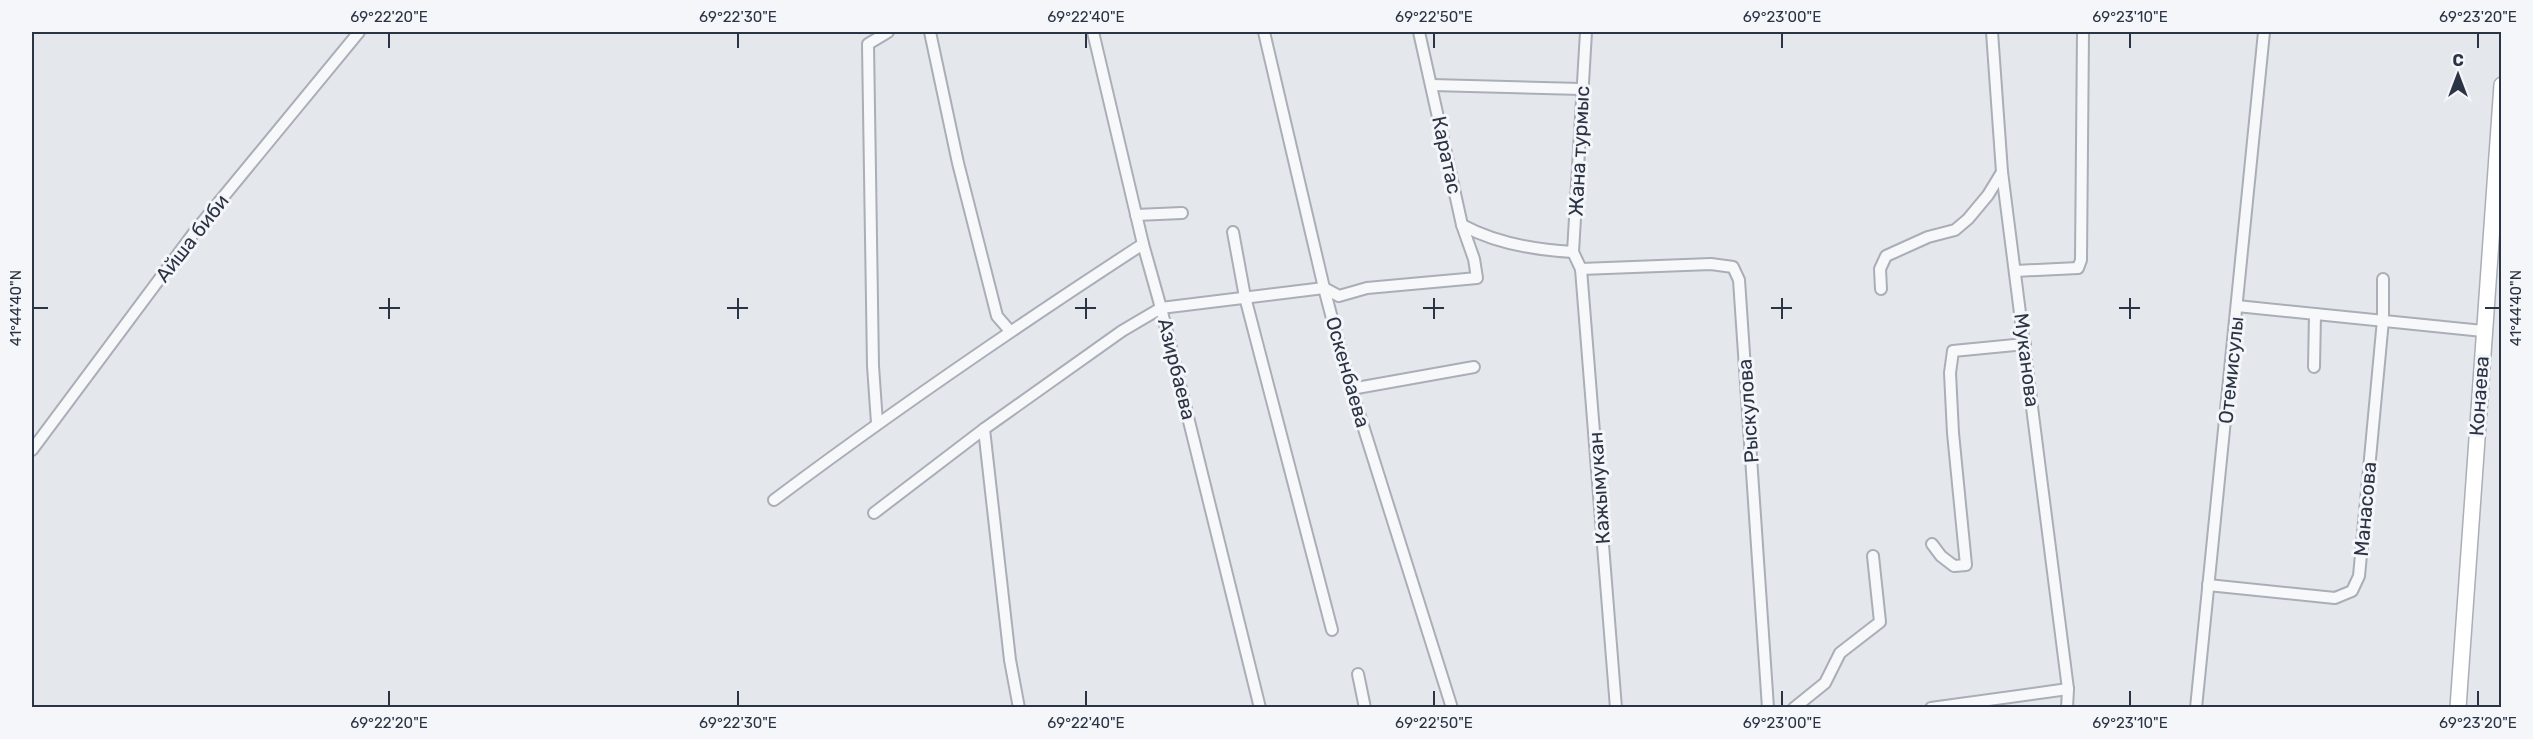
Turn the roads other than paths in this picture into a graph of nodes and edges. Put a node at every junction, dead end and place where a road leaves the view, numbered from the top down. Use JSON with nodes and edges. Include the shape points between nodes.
{"nodes":[{"id":1,"x":359,"y":32,"type":"edge"},
{"id":2,"x":888,"y":32,"type":"edge"},
{"id":3,"x":930,"y":32,"type":"edge"},
{"id":4,"x":1093,"y":32,"type":"edge"},
{"id":5,"x":1264,"y":32,"type":"edge"},
{"id":6,"x":1419,"y":32,"type":"edge"},
{"id":7,"x":1586,"y":32,"type":"edge"},
{"id":8,"x":1992,"y":32,"type":"edge"},
{"id":9,"x":2083,"y":32,"type":"edge"},
{"id":10,"x":2264,"y":32,"type":"edge"},
{"id":11,"x":1432,"y":85,"type":"junction"},
{"id":12,"x":2502,"y":86,"type":"edge"},
{"id":13,"x":1581,"y":89,"type":"junction"},
{"id":14,"x":2499,"y":144,"type":"edge"},
{"id":15,"x":2002,"y":172,"type":"junction"},
{"id":16,"x":1182,"y":213,"type":"dead end"},
{"id":17,"x":1136,"y":215,"type":"junction"},
{"id":18,"x":1462,"y":225,"type":"junction"},
{"id":19,"x":1233,"y":232,"type":"dead end"},
{"id":20,"x":1143,"y":244,"type":"junction"},
{"id":21,"x":1573,"y":252,"type":"junction"},
{"id":22,"x":1581,"y":269,"type":"junction"},
{"id":23,"x":2015,"y":271,"type":"junction"},
{"id":24,"x":2384,"y":279,"type":"dead end"},
{"id":25,"x":1324,"y":288,"type":"junction"},
{"id":26,"x":1881,"y":289,"type":"dead end"},
{"id":27,"x":1245,"y":297,"type":"junction"},
{"id":28,"x":2237,"y":306,"type":"junction"},
{"id":29,"x":1161,"y":308,"type":"junction"},
{"id":30,"x":2315,"y":314,"type":"junction"},
{"id":31,"x":2383,"y":320,"type":"junction"},
{"id":32,"x":1010,"y":331,"type":"junction"},
{"id":33,"x":2483,"y":331,"type":"junction"},
{"id":34,"x":2025,"y":344,"type":"junction"},
{"id":35,"x":1474,"y":367,"type":"dead end"},
{"id":36,"x":2314,"y":367,"type":"dead end"},
{"id":37,"x":1351,"y":389,"type":"junction"},
{"id":38,"x":877,"y":423,"type":"junction"},
{"id":39,"x":984,"y":429,"type":"junction"},
{"id":40,"x":32,"y":450,"type":"edge"},
{"id":41,"x":774,"y":500,"type":"dead end"},
{"id":42,"x":874,"y":513,"type":"dead end"},
{"id":43,"x":1932,"y":544,"type":"dead end"},
{"id":44,"x":1873,"y":556,"type":"dead end"},
{"id":45,"x":2208,"y":585,"type":"junction"},
{"id":46,"x":1332,"y":630,"type":"dead end"},
{"id":47,"x":1358,"y":674,"type":"dead end"},
{"id":48,"x":2068,"y":689,"type":"junction"},
{"id":49,"x":1019,"y":708,"type":"edge"},
{"id":50,"x":1260,"y":708,"type":"edge"},
{"id":51,"x":1365,"y":708,"type":"edge"},
{"id":52,"x":1452,"y":708,"type":"edge"},
{"id":53,"x":1616,"y":708,"type":"edge"},
{"id":54,"x":1768,"y":708,"type":"edge"},
{"id":55,"x":1794,"y":708,"type":"edge"},
{"id":56,"x":1931,"y":708,"type":"edge"},
{"id":57,"x":2067,"y":708,"type":"edge"},
{"id":58,"x":2196,"y":708,"type":"edge"},
{"id":59,"x":2458,"y":708,"type":"edge"}],
"edges":[{"from":1,"to":40,"type":"street","name":"Айша биби","via":[[196,230]]},
{"from":2,"to":38,"type":"street","via":[[868,44]]},
{"from":3,"to":32,"type":"street","via":[[997,316]]},
{"from":4,"to":17,"type":"street","name":"Азирбаева"},
{"from":5,"to":25,"type":"street","name":"Оскенбаева"},
{"from":6,"to":11,"type":"street","name":"Каратас"},
{"from":7,"to":13,"type":"street","name":"Жана турмыс"},
{"from":8,"to":15,"type":"street","name":"Муканова"},
{"from":9,"to":23,"type":"street","via":[[2081,260],[2078,268]]},
{"from":10,"to":28,"type":"street","name":"Отемисулы"},
{"from":11,"to":13,"type":"street"},
{"from":11,"to":18,"type":"street","name":"Каратас"},
{"from":12,"to":14,"type":"main road","name":"Конаева"},
{"from":13,"to":21,"type":"street","name":"Жана турмыс"},
{"from":14,"to":33,"type":"main road","name":"Конаева"},
{"from":15,"to":23,"type":"street","name":"Муканова"},
{"from":15,"to":26,"type":"street","via":[[1975,211],[1955,230],[1886,256],[1880,269]]},
{"from":16,"to":17,"type":"street"},
{"from":17,"to":20,"type":"street","name":"Азирбаева"},
{"from":18,"to":21,"type":"street","via":[[1480,235],[1539,250]]},
{"from":18,"to":25,"type":"street","name":"Каратас","via":[[1477,278],[1367,288],[1339,296]]},
{"from":19,"to":27,"type":"street"},
{"from":20,"to":29,"type":"street","name":"Азирбаева"},
{"from":20,"to":32,"type":"street"},
{"from":21,"to":22,"type":"street","name":"Жана турмыс"},
{"from":22,"to":53,"type":"street","name":"Кажымукан"},
{"from":22,"to":54,"type":"street","name":"Рыскулова","via":[[1711,264],[1733,267],[1739,280]]},
{"from":23,"to":34,"type":"street","name":"Муканова"},
{"from":24,"to":31,"type":"street","name":"Манасова"},
{"from":25,"to":27,"type":"street"},
{"from":25,"to":37,"type":"street","name":"Оскенбаева"},
{"from":27,"to":29,"type":"street"},
{"from":27,"to":46,"type":"street"},
{"from":28,"to":30,"type":"street"},
{"from":28,"to":45,"type":"street","name":"Отемисулы"},
{"from":29,"to":39,"type":"street","via":[[1122,331]]},
{"from":29,"to":50,"type":"street","name":"Азирбаева"},
{"from":30,"to":31,"type":"street"},
{"from":30,"to":36,"type":"street"},
{"from":31,"to":33,"type":"street"},
{"from":31,"to":45,"type":"street","name":"Манасова","via":[[2359,576],[2352,591],[2335,598]]},
{"from":32,"to":38,"type":"street"},
{"from":33,"to":59,"type":"main road","name":"Конаева"},
{"from":34,"to":43,"type":"street","via":[[1953,351],[1953,433],[1966,565],[1954,566]]},
{"from":34,"to":48,"type":"street","name":"Муканова"},
{"from":35,"to":37,"type":"street"},
{"from":37,"to":52,"type":"street","name":"Оскенбаева"},
{"from":38,"to":41,"type":"street"},
{"from":39,"to":42,"type":"street"},
{"from":39,"to":49,"type":"street"},
{"from":44,"to":55,"type":"street","via":[[1880,622],[1840,653],[1825,683]]},
{"from":45,"to":58,"type":"street","name":"Отемисулы"},
{"from":47,"to":51,"type":"street"},
{"from":48,"to":56,"type":"street"},
{"from":48,"to":57,"type":"street","name":"Муканова"}]}
